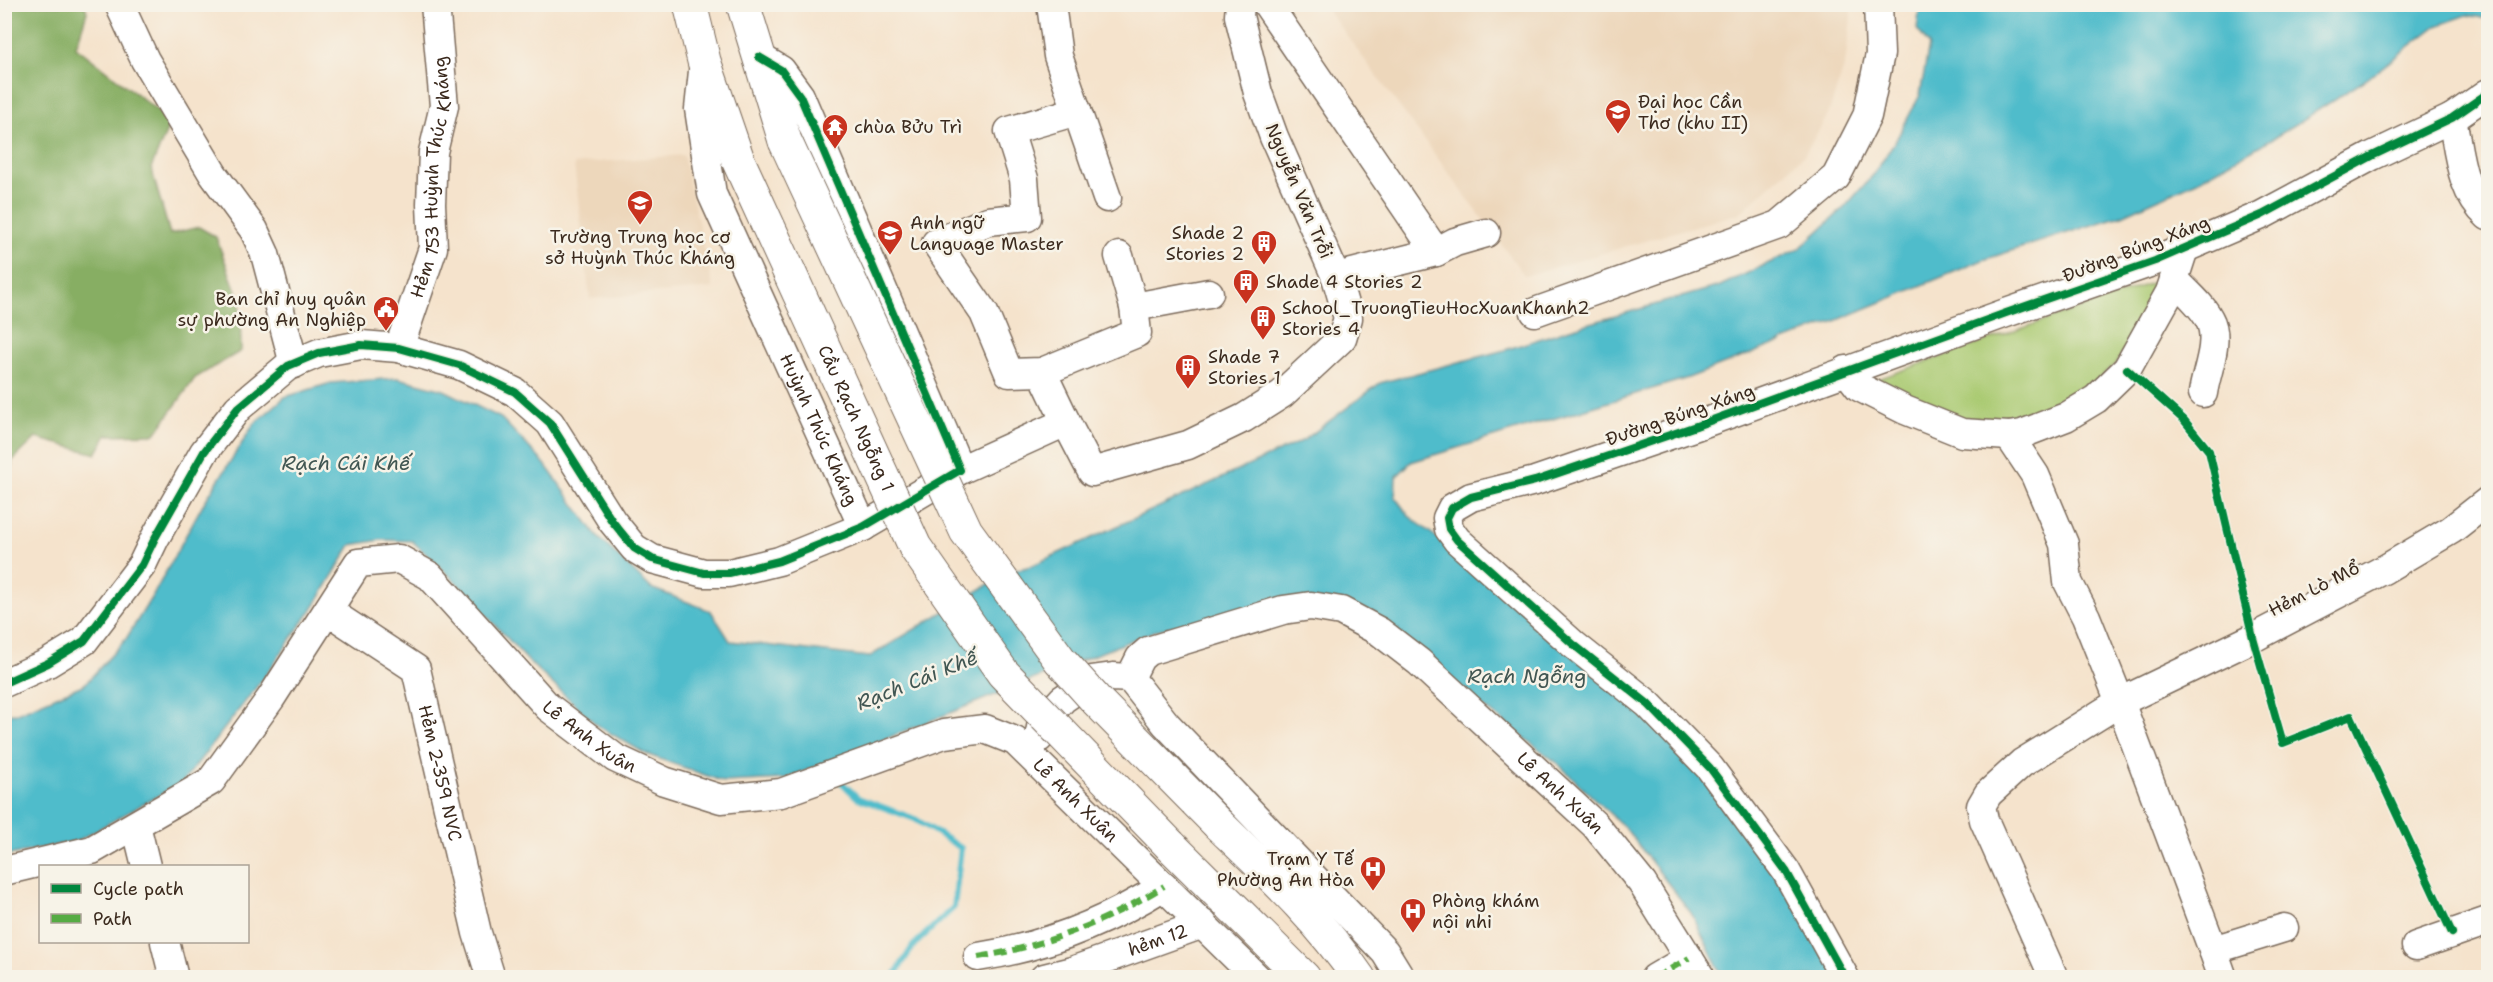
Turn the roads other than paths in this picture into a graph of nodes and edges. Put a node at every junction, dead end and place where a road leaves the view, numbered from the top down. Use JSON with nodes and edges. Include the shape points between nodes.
{"nodes":[{"id":1,"x":119,"y":4,"type":"edge"},
{"id":2,"x":435,"y":4,"type":"edge"},
{"id":3,"x":690,"y":4,"type":"edge"},
{"id":4,"x":743,"y":4,"type":"edge"},
{"id":5,"x":1051,"y":4,"type":"edge"},
{"id":6,"x":1240,"y":4,"type":"edge"},
{"id":7,"x":1267,"y":4,"type":"edge"},
{"id":8,"x":1878,"y":4,"type":"edge"},
{"id":9,"x":759,"y":57,"type":"junction"},
{"id":10,"x":704,"y":61,"type":"junction"},
{"id":11,"x":2488,"y":93,"type":"edge"},
{"id":12,"x":1077,"y":111,"type":"junction"},
{"id":13,"x":2452,"y":118,"type":"junction"},
{"id":14,"x":1107,"y":198,"type":"dead end"},
{"id":15,"x":2488,"y":216,"type":"edge"},
{"id":16,"x":1486,"y":233,"type":"dead end"},
{"id":17,"x":2184,"y":249,"type":"junction"},
{"id":18,"x":1436,"y":252,"type":"junction"},
{"id":19,"x":1119,"y":256,"type":"dead end"},
{"id":20,"x":1336,"y":277,"type":"junction"},
{"id":21,"x":2174,"y":279,"type":"junction"},
{"id":22,"x":1209,"y":293,"type":"dead end"},
{"id":23,"x":1134,"y":307,"type":"junction"},
{"id":24,"x":1535,"y":312,"type":"dead end"},
{"id":25,"x":399,"y":348,"type":"junction"},
{"id":26,"x":294,"y":364,"type":"junction"},
{"id":27,"x":1846,"y":370,"type":"junction"},
{"id":28,"x":1042,"y":372,"type":"junction"},
{"id":29,"x":2204,"y":393,"type":"dead end"},
{"id":30,"x":1066,"y":422,"type":"junction"},
{"id":31,"x":2009,"y":436,"type":"junction"},
{"id":32,"x":960,"y":470,"type":"junction"},
{"id":33,"x":2488,"y":501,"type":"edge"},
{"id":34,"x":863,"y":527,"type":"junction"},
{"id":35,"x":328,"y":611,"type":"junction"},
{"id":36,"x":1130,"y":678,"type":"junction"},
{"id":37,"x":4,"y":683,"type":"edge"},
{"id":38,"x":2120,"y":702,"type":"junction"},
{"id":39,"x":1040,"y":764,"type":"junction"},
{"id":40,"x":136,"y":825,"type":"junction"},
{"id":41,"x":146,"y":865,"type":"edge"},
{"id":42,"x":4,"y":871,"type":"edge"},
{"id":43,"x":1164,"y":886,"type":"junction"},
{"id":44,"x":2488,"y":921,"type":"edge"},
{"id":45,"x":1203,"y":924,"type":"junction"},
{"id":46,"x":2284,"y":928,"type":"dead end"},
{"id":47,"x":165,"y":943,"type":"edge"},
{"id":48,"x":2416,"y":946,"type":"dead end"},
{"id":49,"x":2213,"y":950,"type":"junction"},
{"id":50,"x":978,"y":957,"type":"dead end"},
{"id":51,"x":1695,"y":968,"type":"edge"},
{"id":52,"x":1250,"y":976,"type":"edge"},
{"id":53,"x":174,"y":978,"type":"edge"},
{"id":54,"x":491,"y":978,"type":"edge"},
{"id":55,"x":1044,"y":978,"type":"edge"},
{"id":56,"x":1304,"y":978,"type":"edge"},
{"id":57,"x":1359,"y":978,"type":"edge"},
{"id":58,"x":1401,"y":978,"type":"edge"},
{"id":59,"x":1654,"y":978,"type":"edge"},
{"id":60,"x":1845,"y":978,"type":"edge"},
{"id":61,"x":2054,"y":978,"type":"edge"},
{"id":62,"x":2223,"y":978,"type":"edge"}],
"edges":[{"from":1,"to":26,"type":"street","via":[[145,60],[213,174],[254,230],[265,254]]},
{"from":2,"to":25,"type":"street","name":"Hẻm 153 Huỳnh Thúc Kháng","via":[[444,106],[433,152],[433,248]]},
{"from":3,"to":10,"type":"main road","name":"Cầu Rạch Ngỗng 1"},
{"from":4,"to":9,"type":"main road"},
{"from":5,"to":12,"type":"street","via":[[1058,56]]},
{"from":6,"to":20,"type":"street","name":"Nguyễn Văn Trỗi","via":[[1239,16],[1258,93],[1294,186]]},
{"from":7,"to":18,"type":"street"},
{"from":8,"to":24,"type":"street","via":[[1880,54],[1867,116],[1836,177],[1779,225]]},
{"from":9,"to":32,"type":"street","via":[[781,70],[800,96]]},
{"from":9,"to":57,"type":"main road","bridge":true,"via":[[785,141],[966,531],[1060,660],[1280,883],[1334,941]]},
{"from":10,"to":34,"type":"street","name":"Huỳnh Thúc Kháng","via":[[699,110],[711,194]]},
{"from":10,"to":56,"type":"main road","name":"Cầu Rạch Ngỗng 1","bridge":true,"via":[[738,160],[915,547],[1003,673]]},
{"from":11,"to":13,"type":"street","name":"Đường Búng Xáng"},
{"from":12,"to":14,"type":"street"},
{"from":12,"to":28,"type":"street","via":[[1009,131],[1024,179],[1027,217],[988,222],[936,243],[984,313],[1009,373]]},
{"from":13,"to":15,"type":"street","via":[[2465,181],[2473,200]]},
{"from":13,"to":17,"type":"street","name":"Đường Búng Xáng","via":[[2262,215]]},
{"from":16,"to":18,"type":"street","name":"Nguyễn Văn Trỗi"},
{"from":17,"to":21,"type":"street"},
{"from":17,"to":27,"type":"street","name":"Đường Búng Xáng"},
{"from":18,"to":20,"type":"street","name":"Nguyễn Văn Trỗi"},
{"from":19,"to":23,"type":"street"},
{"from":20,"to":30,"type":"street","via":[[1348,318],[1342,338],[1282,394],[1244,418],[1188,445],[1092,472]]},
{"from":21,"to":29,"type":"street","via":[[2211,324],[2213,338]]},
{"from":21,"to":31,"type":"street","via":[[2127,369],[2096,399],[2066,417]]},
{"from":22,"to":23,"type":"street"},
{"from":23,"to":28,"type":"street","via":[[1137,333]]},
{"from":25,"to":26,"type":"street","name":"Huỳnh Thúc Kháng","via":[[361,345],[319,353]]},
{"from":25,"to":34,"type":"street","name":"Huỳnh Thúc Kháng","via":[[459,365],[515,392],[550,423],[612,521],[634,548],[652,559],[704,573],[729,573],[779,561]]},
{"from":26,"to":37,"type":"street","name":"Huỳnh Thúc Kháng","via":[[238,408],[204,452],[142,565],[84,641]]},
{"from":27,"to":31,"type":"street","via":[[1859,387],[1905,410],[1962,433]]},
{"from":27,"to":60,"type":"street","name":"Đường Búng Xáng","via":[[1535,481],[1471,497],[1452,508],[1447,518],[1457,540],[1574,645],[1648,704],[1710,768],[1786,871]]},
{"from":28,"to":30,"type":"street"},
{"from":30,"to":32,"type":"street"},
{"from":31,"to":38,"type":"street","via":[[2035,476],[2054,519],[2064,544],[2068,582]]},
{"from":32,"to":34,"type":"street"},
{"from":33,"to":38,"type":"street","name":"Hẻm Lò Mổ","via":[[2451,530],[2385,569]]},
{"from":35,"to":39,"type":"street","name":"Lê Anh Xuân","via":[[358,563],[399,559],[430,576],[548,707],[615,758],[664,781],[721,799],[781,793],[944,734],[985,729],[1015,741]]},
{"from":35,"to":40,"type":"street","name":"Lê Anh Xuân","via":[[211,782]]},
{"from":35,"to":54,"type":"street","name":"Hẻm 2-359 NVC","via":[[416,669]]},
{"from":36,"to":39,"type":"street","via":[[1090,680],[1063,699],[1042,722],[1037,748]]},
{"from":36,"to":51,"type":"street","name":"Lê Anh Xuân","via":[[1148,651],[1284,610],[1311,606],[1341,611],[1380,632],[1419,662],[1595,825],[1642,882]]},
{"from":36,"to":58,"type":"street","via":[[1166,724],[1385,951]]},
{"from":38,"to":49,"type":"street"},
{"from":38,"to":61,"type":"street","name":"Hẻm Lò Mổ","via":[[2022,763],[1988,794],[1981,806]]},
{"from":39,"to":43,"type":"street","name":"Lê Anh Xuân"},
{"from":40,"to":41,"type":"street"},
{"from":40,"to":42,"type":"street","name":"Lê Anh Xuân","via":[[92,850]]},
{"from":43,"to":45,"type":"street","name":"Lê Anh Xuân"},
{"from":43,"to":50,"type":"street","via":[[1124,910],[1033,946]]},
{"from":44,"to":48,"type":"street"},
{"from":45,"to":52,"type":"street","name":"Lê Anh Xuân"},
{"from":45,"to":55,"type":"street","name":"hẻm 12"},
{"from":46,"to":49,"type":"street"},
{"from":47,"to":53,"type":"street"},
{"from":49,"to":62,"type":"street"},
{"from":51,"to":59,"type":"street"}]}
